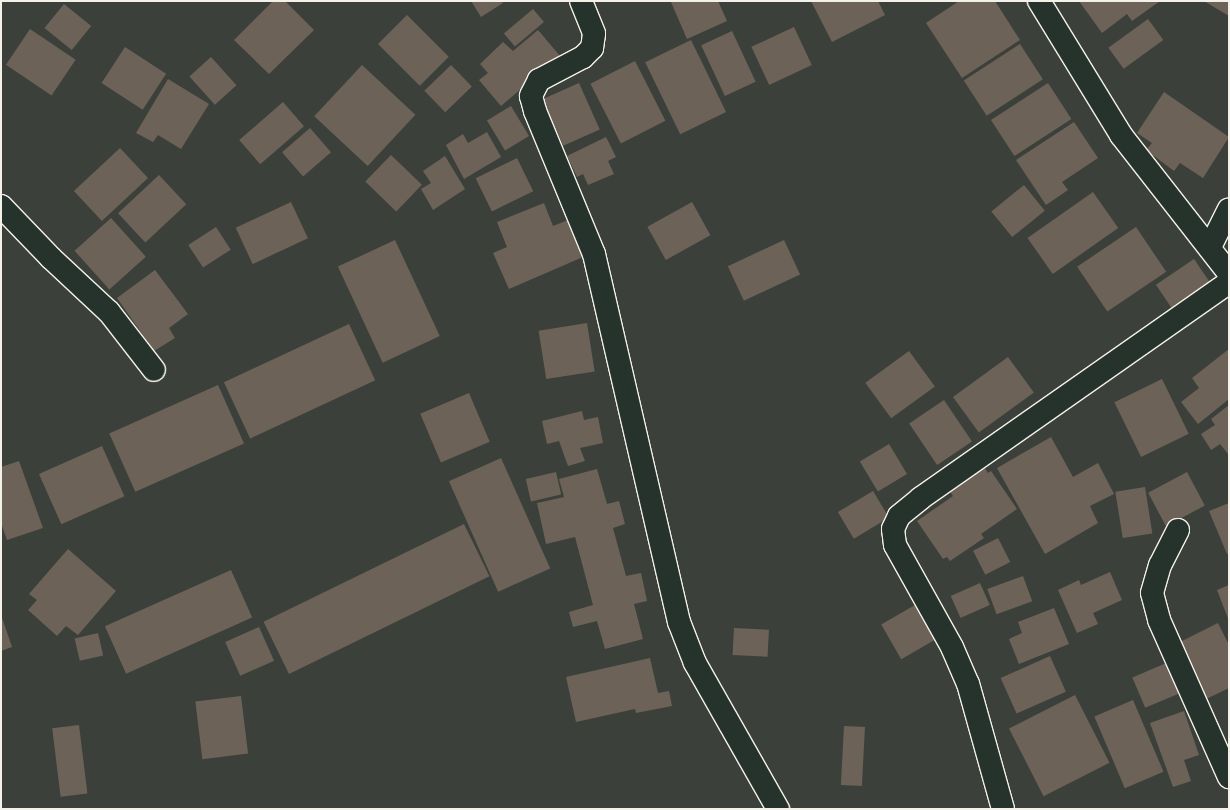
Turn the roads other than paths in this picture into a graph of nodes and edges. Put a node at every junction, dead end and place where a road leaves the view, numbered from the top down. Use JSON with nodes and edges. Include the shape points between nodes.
{"nodes":[{"id":1,"x":581,"y":1,"type":"edge"},
{"id":2,"x":1040,"y":1,"type":"edge"},
{"id":3,"x":1,"y":206,"type":"edge"},
{"id":4,"x":1229,"y":209,"type":"edge"},
{"id":5,"x":1210,"y":247,"type":"junction"},
{"id":6,"x":1229,"y":273,"type":"edge"},
{"id":7,"x":1229,"y":282,"type":"edge"},
{"id":8,"x":154,"y":370,"type":"dead end"},
{"id":9,"x":1178,"y":530,"type":"dead end"},
{"id":10,"x":1229,"y":777,"type":"edge"},
{"id":11,"x":778,"y":809,"type":"edge"},
{"id":12,"x":1003,"y":809,"type":"edge"}],
"edges":[{"from":1,"to":11,"type":"street","via":[[594,34],[592,48],[583,57],[539,80],[531,96],[594,254],[679,622],[695,663]]},
{"from":2,"to":5,"type":"street","via":[[1121,134]]},
{"from":3,"to":8,"type":"street","via":[[51,258],[109,312]]},
{"from":4,"to":5,"type":"street"},
{"from":5,"to":6,"type":"street"},
{"from":7,"to":12,"type":"street","via":[[921,498],[899,516],[893,529],[895,545],[904,564],[952,647],[968,684]]},
{"from":9,"to":10,"type":"street","via":[[1160,565],[1152,594],[1159,620]]}]}
